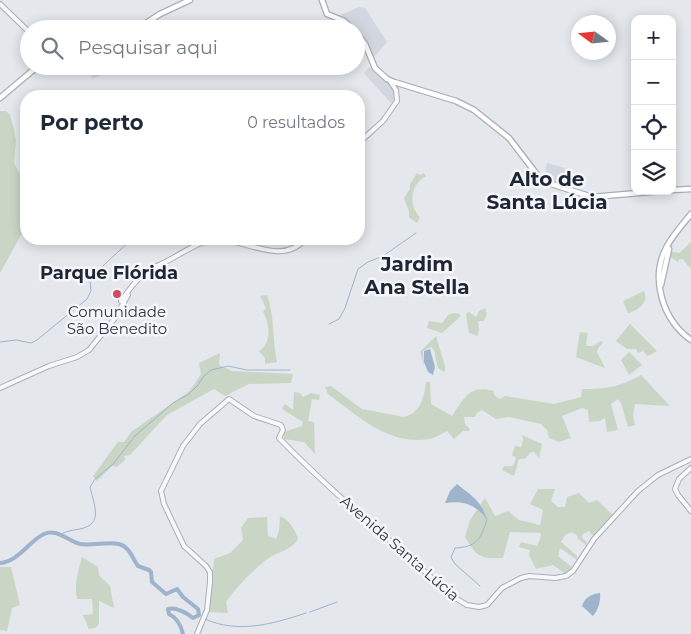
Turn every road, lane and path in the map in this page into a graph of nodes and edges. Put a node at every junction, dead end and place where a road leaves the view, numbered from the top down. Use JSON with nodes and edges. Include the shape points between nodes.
{"nodes":[{"id":1,"x":190,"y":0,"type":"edge"},
{"id":2,"x":322,"y":0,"type":"edge"},
{"id":3,"x":0,"y":4,"type":"edge"},
{"id":4,"x":151,"y":20,"type":"edge"},
{"id":5,"x":342,"y":20,"type":"edge"},
{"id":6,"x":20,"y":23,"type":"edge"},
{"id":7,"x":365,"y":43,"type":"edge"},
{"id":8,"x":28,"y":75,"type":"edge"},
{"id":9,"x":387,"y":79,"type":"junction"},
{"id":10,"x":0,"y":98,"type":"edge"},
{"id":11,"x":365,"y":139,"type":"edge"},
{"id":12,"x":691,"y":189,"type":"edge"},
{"id":13,"x":676,"y":190,"type":"edge"},
{"id":14,"x":631,"y":194,"type":"edge"},
{"id":15,"x":691,"y":214,"type":"edge"},
{"id":16,"x":691,"y":218,"type":"edge"},
{"id":17,"x":201,"y":245,"type":"edge"},
{"id":18,"x":246,"y":245,"type":"edge"},
{"id":19,"x":298,"y":245,"type":"edge"},
{"id":20,"x":661,"y":286,"type":"junction"},
{"id":21,"x":691,"y":339,"type":"edge"},
{"id":22,"x":0,"y":388,"type":"edge"},
{"id":23,"x":691,"y":459,"type":"edge"},
{"id":24,"x":691,"y":468,"type":"edge"},
{"id":25,"x":691,"y":511,"type":"edge"},
{"id":26,"x":196,"y":634,"type":"edge"}],
"edges":[{"from":1,"to":4,"type":"main road"},
{"from":2,"to":5,"type":"main road","via":[[327,14]]},
{"from":3,"to":6,"type":"street"},
{"from":7,"to":9,"type":"main road","via":[[374,68]]},
{"from":8,"to":10,"type":"main road"},
{"from":9,"to":11,"type":"street","via":[[396,90],[397,101]]},
{"from":9,"to":14,"type":"main road","via":[[468,106],[506,135],[542,181],[585,195]]},
{"from":12,"to":13,"type":"main road"},
{"from":15,"to":20,"type":"main road","via":[[665,251]]},
{"from":16,"to":20,"type":"main road","via":[[668,252]]},
{"from":17,"to":22,"type":"street","via":[[157,266],[138,283],[122,302],[114,320],[82,355]]},
{"from":18,"to":19,"type":"street","via":[[283,250]]},
{"from":20,"to":21,"type":"main road","via":[[666,311],[676,327]]},
{"from":23,"to":26,"type":"street","name":"Avenida Santa Lúcia","via":[[658,475],[638,492],[594,538],[570,574],[557,578],[521,578],[502,588],[487,604],[476,607],[452,596],[371,525],[279,438],[282,432],[280,425],[254,416],[229,399],[200,424],[183,446],[161,491],[184,546],[210,572],[207,610]]},
{"from":24,"to":25,"type":"street","via":[[679,479],[675,489]]}]}
